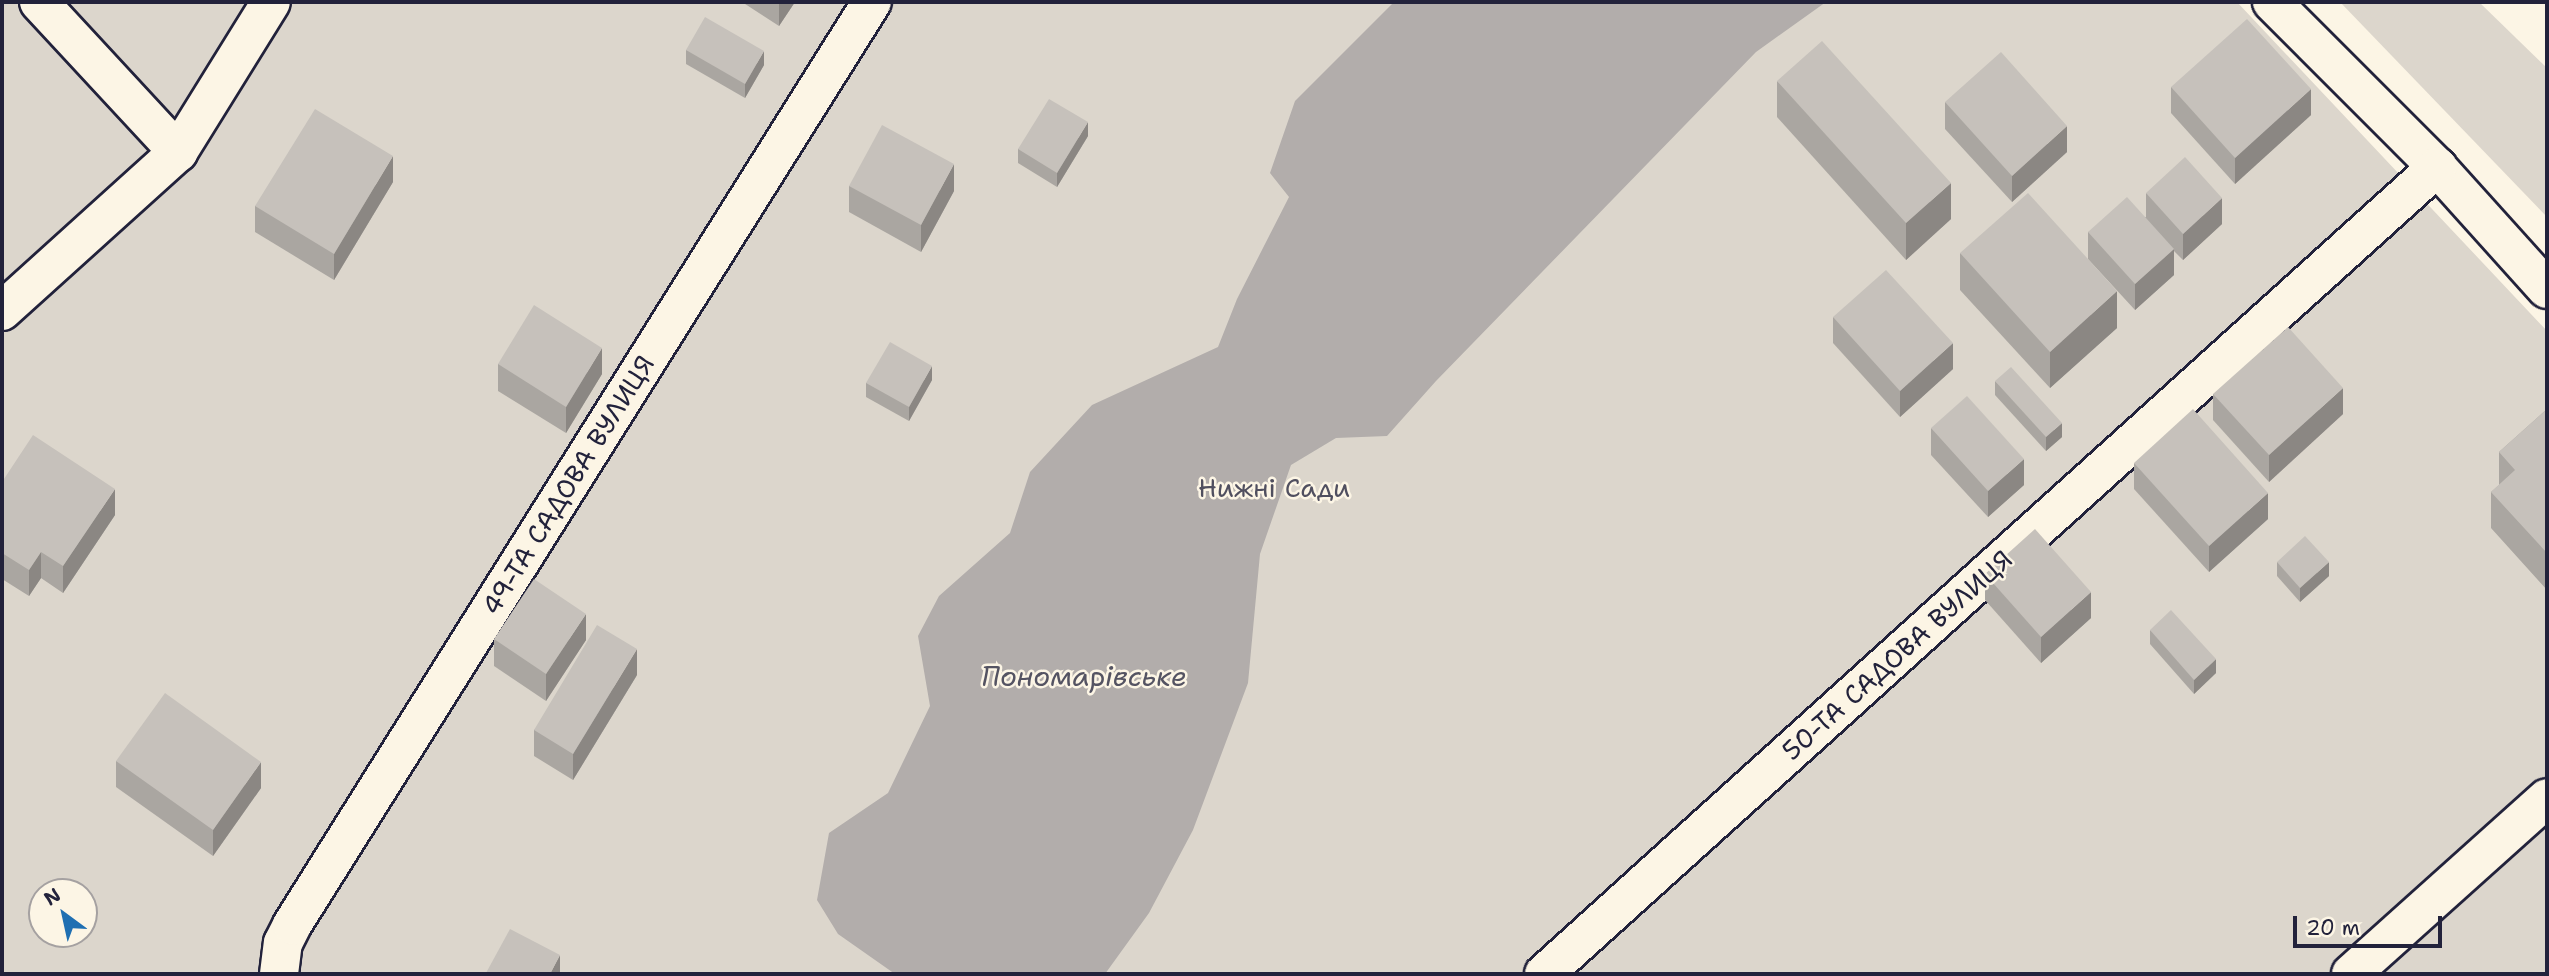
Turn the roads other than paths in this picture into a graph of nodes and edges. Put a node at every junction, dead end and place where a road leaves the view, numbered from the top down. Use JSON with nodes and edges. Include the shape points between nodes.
{"nodes":[{"id":1,"x":38,"y":2,"type":"edge"},
{"id":2,"x":271,"y":2,"type":"edge"},
{"id":3,"x":872,"y":2,"type":"edge"},
{"id":4,"x":2272,"y":2,"type":"edge"},
{"id":5,"x":178,"y":152,"type":"junction"},
{"id":6,"x":2437,"y":167,"type":"junction"},
{"id":7,"x":2547,"y":289,"type":"edge"},
{"id":8,"x":2,"y":311,"type":"edge"},
{"id":9,"x":2547,"y":798,"type":"edge"},
{"id":10,"x":279,"y":974,"type":"edge"},
{"id":11,"x":1544,"y":974,"type":"edge"},
{"id":12,"x":2351,"y":974,"type":"edge"}],
"edges":[{"from":1,"to":5,"type":"street"},
{"from":2,"to":5,"type":"street"},
{"from":3,"to":10,"type":"street","name":"49-ТА САДОВА ВУЛИЦЯ","via":[[292,925]]},
{"from":4,"to":6,"type":"street"},
{"from":5,"to":8,"type":"street"},
{"from":6,"to":7,"type":"street"},
{"from":6,"to":11,"type":"street","name":"50-ТА САДОВА ВУЛИЦЯ"},
{"from":9,"to":12,"type":"street"}]}
